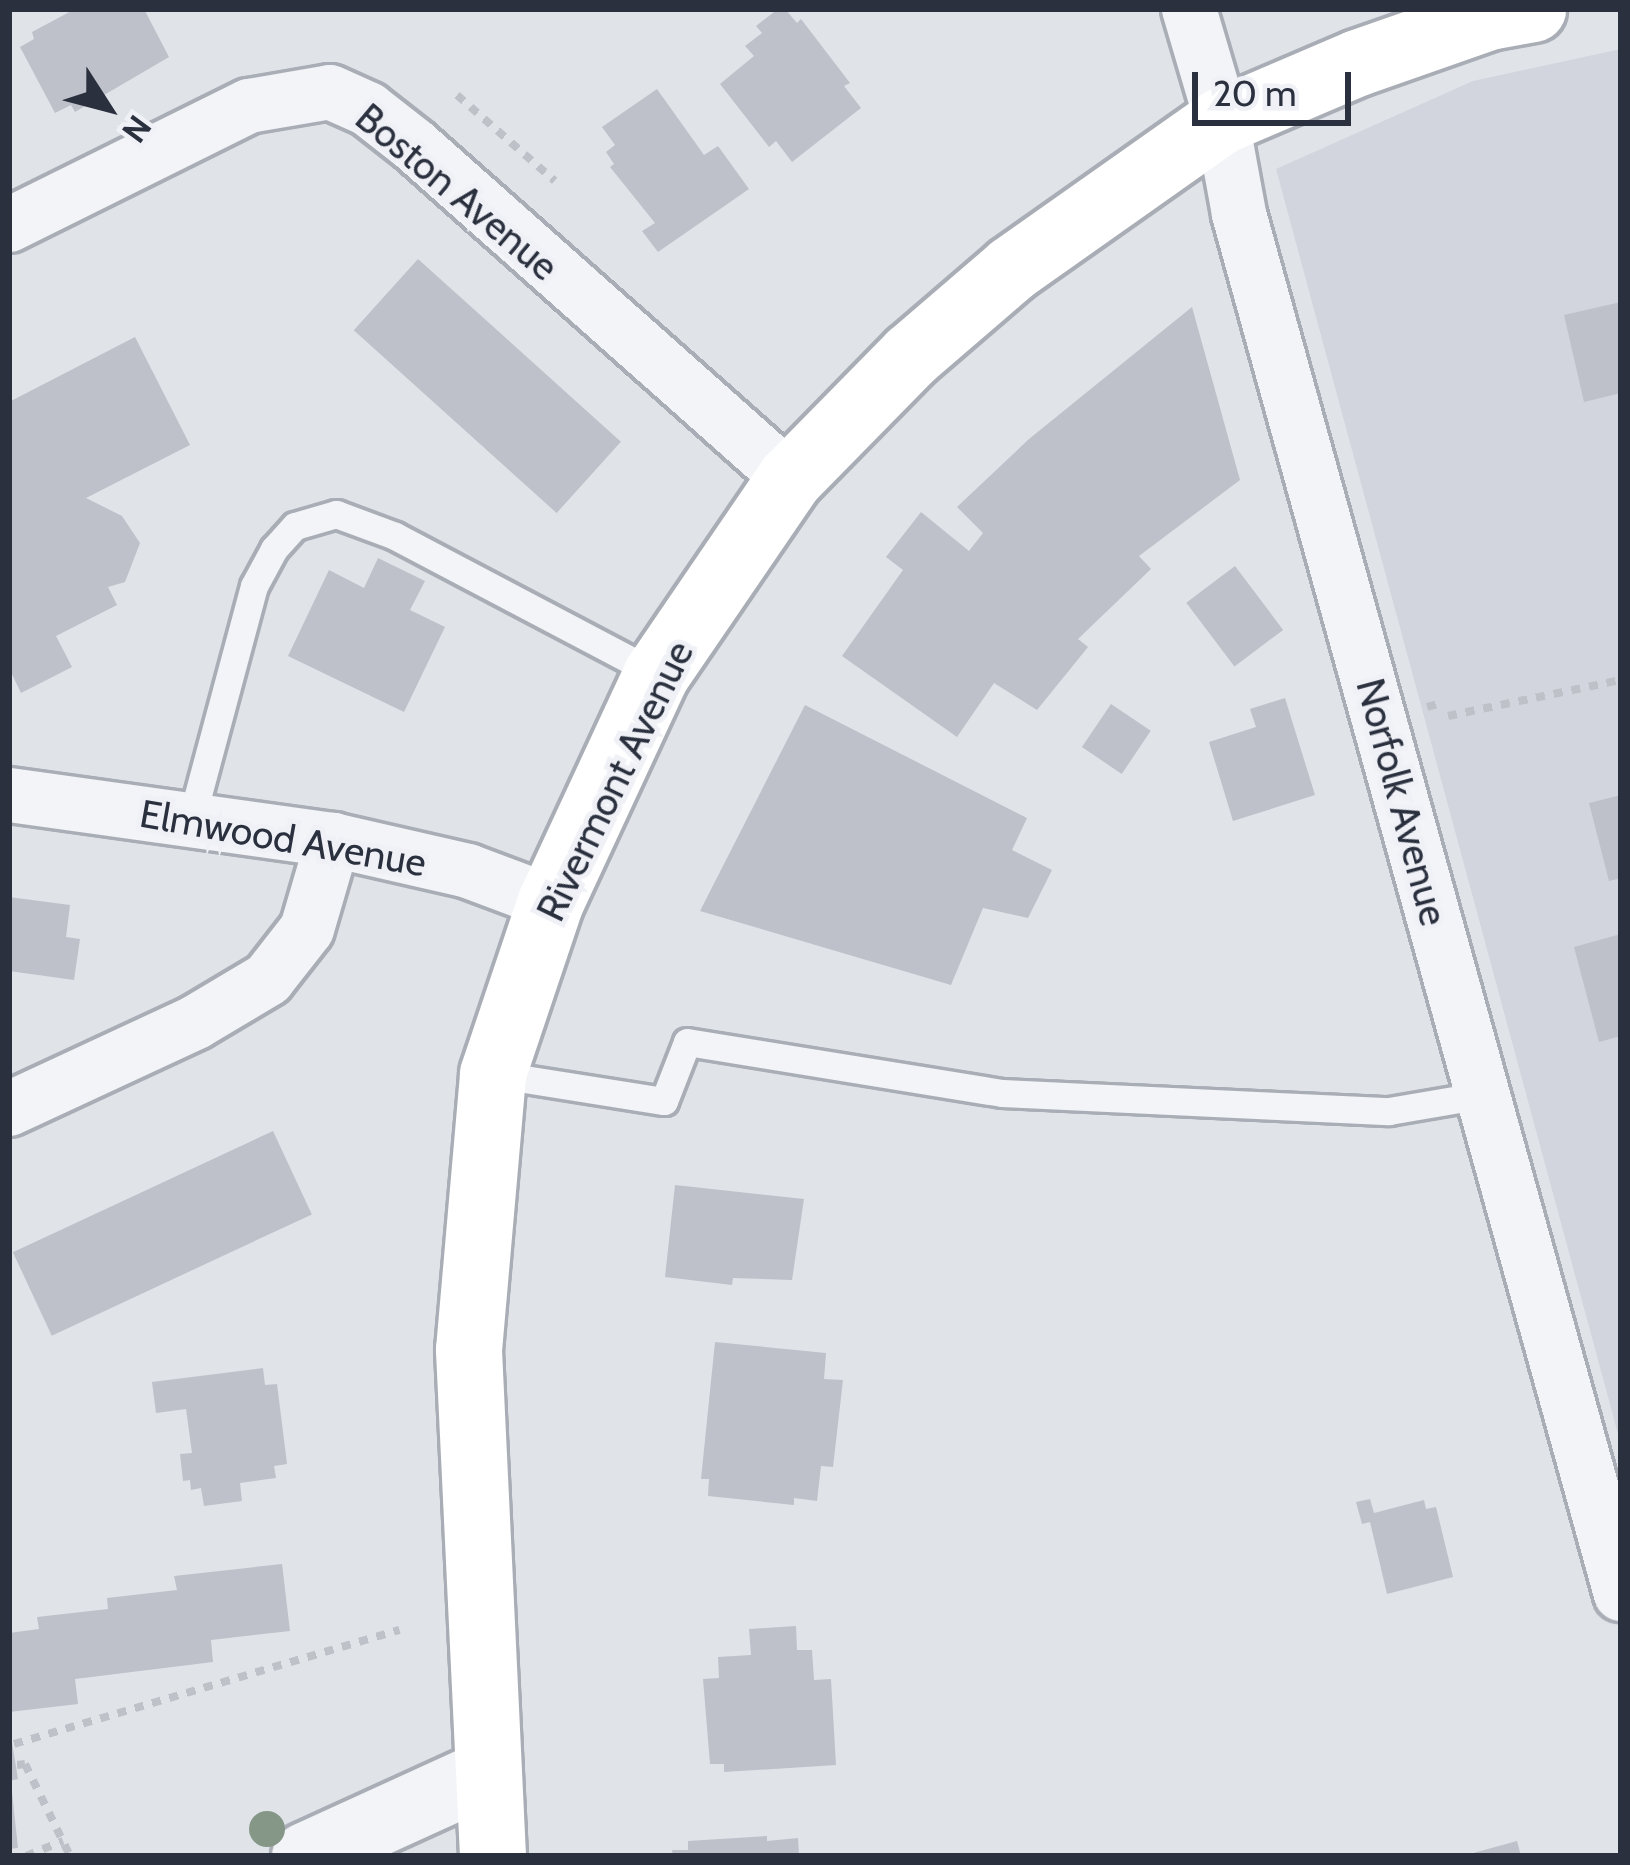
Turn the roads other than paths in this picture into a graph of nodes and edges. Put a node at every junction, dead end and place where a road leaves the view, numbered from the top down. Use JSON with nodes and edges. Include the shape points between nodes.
{"nodes":[{"id":1,"x":1190,"y":9,"type":"edge"},
{"id":2,"x":1533,"y":9,"type":"edge"},
{"id":3,"x":1222,"y":121,"type":"junction"},
{"id":4,"x":9,"y":225,"type":"edge"},
{"id":5,"x":790,"y":479,"type":"junction"},
{"id":6,"x":657,"y":674,"type":"junction"},
{"id":7,"x":9,"y":795,"type":"edge"},
{"id":8,"x":191,"y":821,"type":"junction"},
{"id":9,"x":333,"y":840,"type":"junction"},
{"id":10,"x":551,"y":902,"type":"junction"},
{"id":11,"x":493,"y":1074,"type":"junction"},
{"id":12,"x":1483,"y":1094,"type":"junction"},
{"id":13,"x":9,"y":1109,"type":"edge"},
{"id":14,"x":1621,"y":1594,"type":"edge"},
{"id":15,"x":487,"y":1773,"type":"junction"},
{"id":16,"x":305,"y":1856,"type":"edge"},
{"id":17,"x":493,"y":1856,"type":"edge"}],
"edges":[{"from":1,"to":3,"type":"street","name":"Norfolk Avenue"},
{"from":2,"to":3,"type":"main road","name":"Rivermont Avenue","via":[[1358,62]]},
{"from":3,"to":5,"type":"main road","name":"Rivermont Avenue","via":[[1012,269],[911,356]]},
{"from":3,"to":12,"type":"street","name":"Norfolk Avenue","via":[[1239,214]]},
{"from":4,"to":5,"type":"street","name":"Boston Avenue","via":[[249,106],[329,92],[368,109],[414,145]]},
{"from":5,"to":6,"type":"main road","name":"Rivermont Avenue"},
{"from":6,"to":8,"type":"lane","via":[[395,536],[336,514],[295,526],[254,586]]},
{"from":6,"to":10,"type":"main road","name":"Rivermont Avenue"},
{"from":7,"to":8,"type":"street","name":"Elmwood Avenue"},
{"from":8,"to":9,"type":"street","name":"Elmwood Avenue"},
{"from":9,"to":10,"type":"street","name":"Elmwood Avenue","via":[[468,871]]},
{"from":9,"to":13,"type":"street","via":[[307,929],[268,979],[196,1022]]},
{"from":10,"to":11,"type":"main road","name":"Rivermont Avenue"},
{"from":11,"to":12,"type":"lane","via":[[664,1101],[687,1042],[1002,1093],[1389,1112]]},
{"from":11,"to":15,"type":"main road","name":"Rivermont Avenue","via":[[470,1350]]},
{"from":12,"to":14,"type":"street","name":"Norfolk Avenue"},
{"from":15,"to":16,"type":"street"},
{"from":15,"to":17,"type":"main road","name":"Rivermont Avenue"}]}
